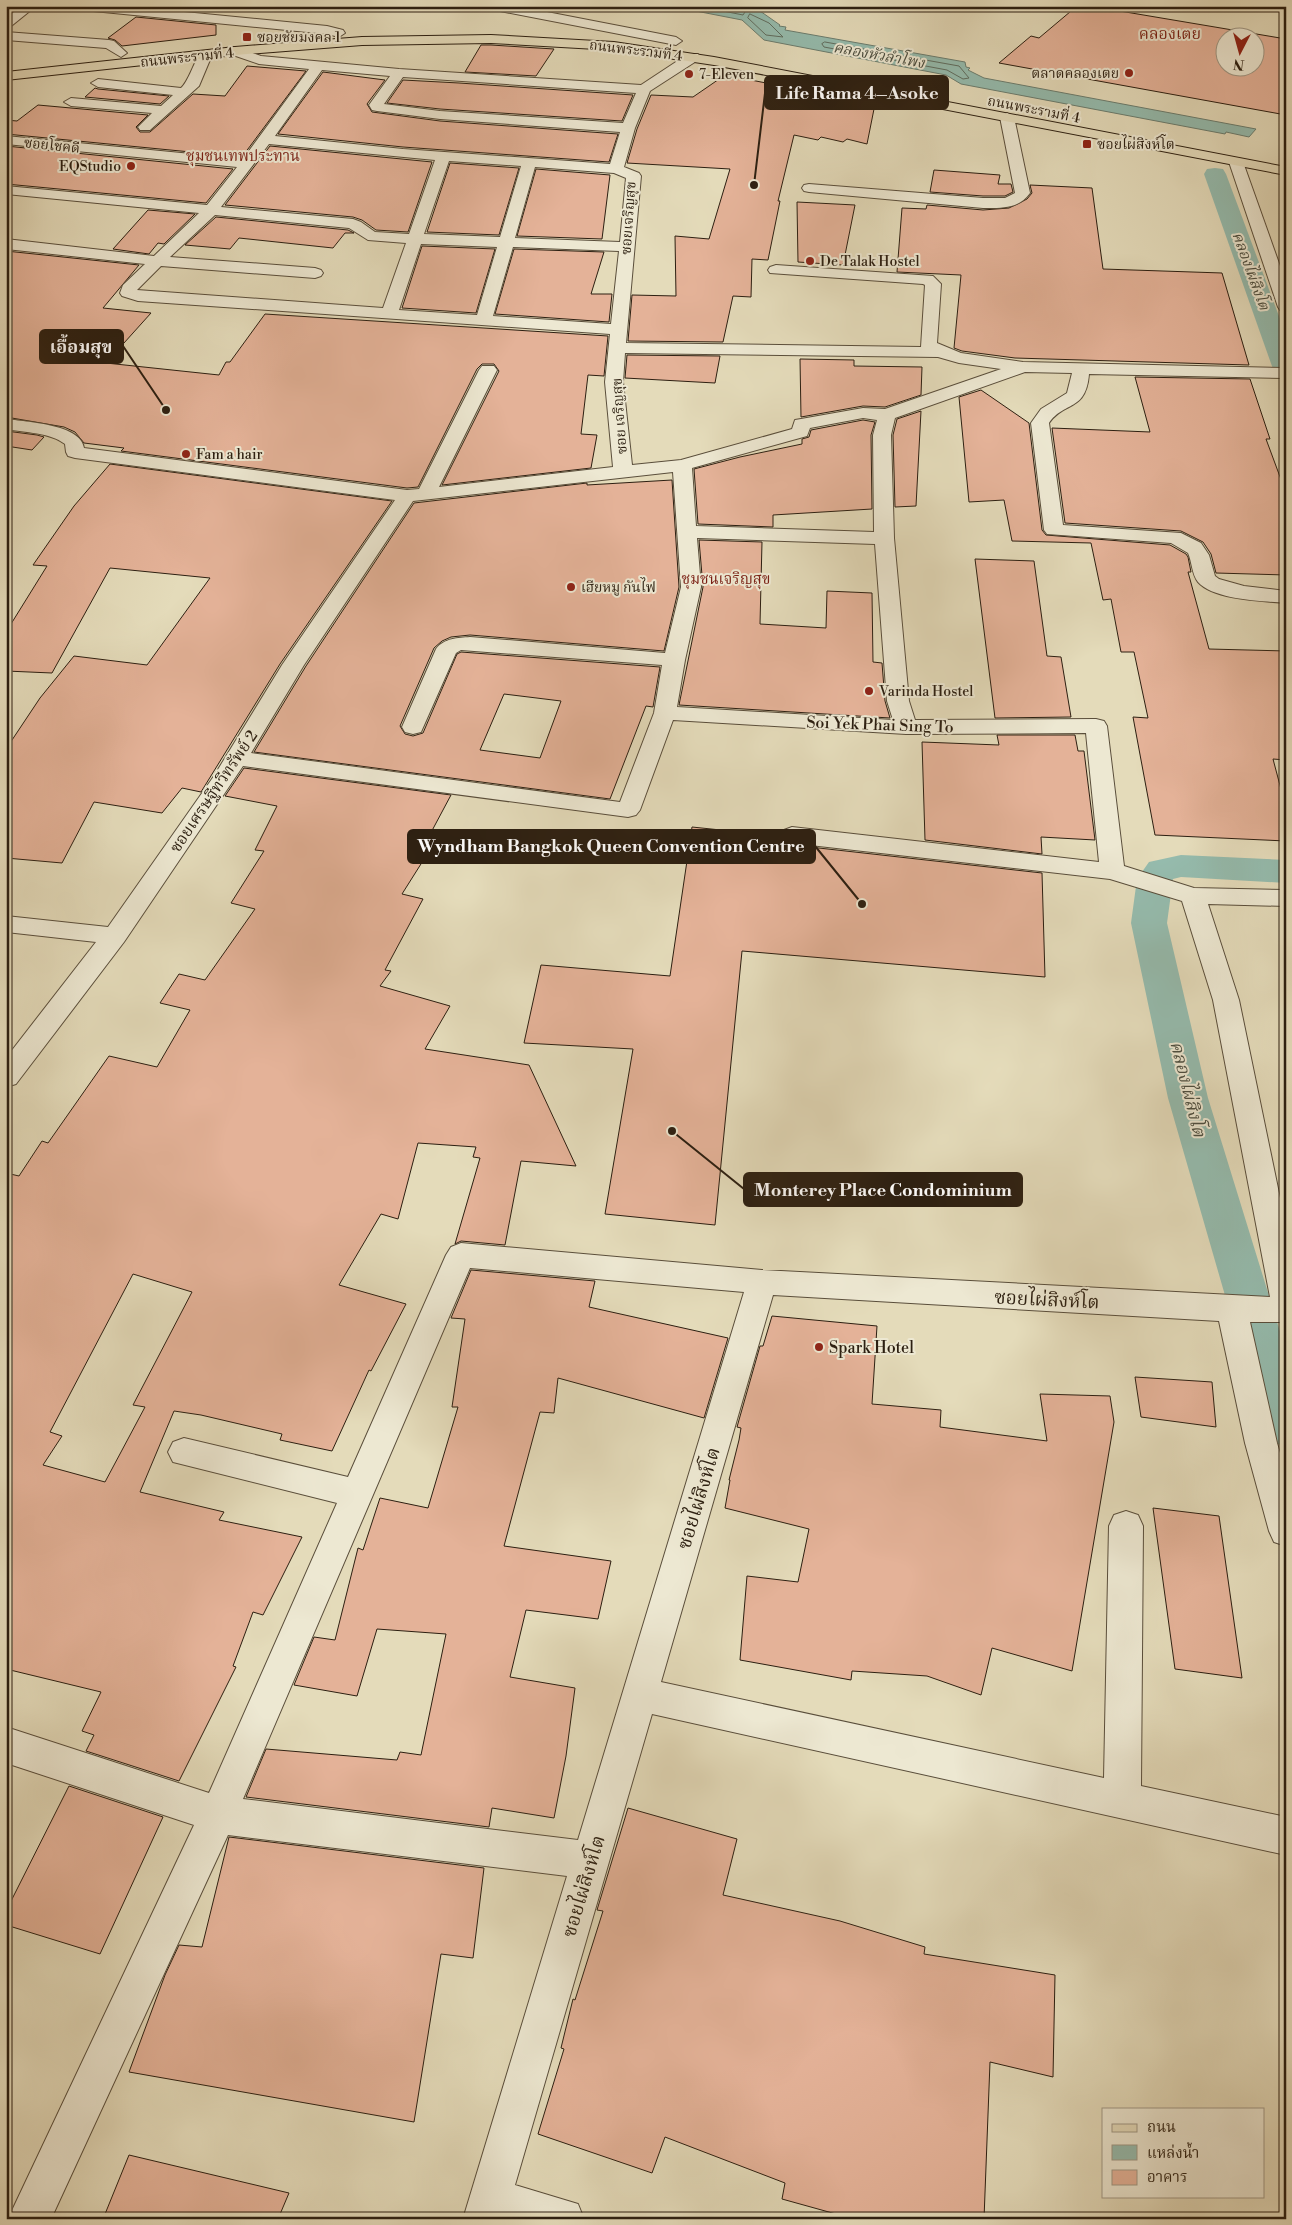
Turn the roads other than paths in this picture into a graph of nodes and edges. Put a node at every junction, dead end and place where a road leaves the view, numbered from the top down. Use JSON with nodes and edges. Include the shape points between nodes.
{"nodes":[{"id":1,"x":30,"y":6,"type":"edge"},
{"id":2,"x":83,"y":6,"type":"edge"},
{"id":3,"x":495,"y":6,"type":"edge"},
{"id":4,"x":6,"y":24,"type":"edge"},
{"id":5,"x":340,"y":33,"type":"junction"},
{"id":6,"x":6,"y":36,"type":"edge"},
{"id":7,"x":676,"y":42,"type":"junction"},
{"id":8,"x":234,"y":51,"type":"junction"},
{"id":9,"x":121,"y":53,"type":"junction"},
{"id":10,"x":205,"y":55,"type":"junction"},
{"id":11,"x":693,"y":57,"type":"junction"},
{"id":12,"x":6,"y":65,"type":"edge"},
{"id":13,"x":318,"y":66,"type":"junction"},
{"id":14,"x":399,"y":73,"type":"junction"},
{"id":15,"x":6,"y":76,"type":"edge"},
{"id":16,"x":98,"y":83,"type":"dead end"},
{"id":17,"x":644,"y":89,"type":"junction"},
{"id":18,"x":185,"y":92,"type":"junction"},
{"id":19,"x":71,"y":102,"type":"dead end"},
{"id":20,"x":164,"y":110,"type":"junction"},
{"id":21,"x":1007,"y":117,"type":"junction"},
{"id":22,"x":145,"y":128,"type":"dead end"},
{"id":23,"x":628,"y":128,"type":"junction"},
{"id":24,"x":264,"y":139,"type":"junction"},
{"id":25,"x":6,"y":140,"type":"edge"},
{"id":26,"x":1249,"y":149,"type":"dead end"},
{"id":27,"x":442,"y":156,"type":"junction"},
{"id":28,"x":529,"y":162,"type":"junction"},
{"id":29,"x":1236,"y":162,"type":"junction"},
{"id":30,"x":247,"y":164,"type":"junction"},
{"id":31,"x":616,"y":169,"type":"junction"},
{"id":32,"x":1286,"y":171,"type":"edge"},
{"id":33,"x":808,"y":188,"type":"dead end"},
{"id":34,"x":6,"y":190,"type":"edge"},
{"id":35,"x":210,"y":210,"type":"junction"},
{"id":36,"x":415,"y":239,"type":"junction"},
{"id":37,"x":505,"y":243,"type":"junction"},
{"id":38,"x":6,"y":244,"type":"edge"},
{"id":39,"x":627,"y":247,"type":"junction"},
{"id":40,"x":158,"y":261,"type":"junction"},
{"id":41,"x":776,"y":270,"type":"dead end"},
{"id":42,"x":314,"y":273,"type":"dead end"},
{"id":43,"x":1286,"y":307,"type":"edge"},
{"id":44,"x":390,"y":313,"type":"junction"},
{"id":45,"x":484,"y":320,"type":"junction"},
{"id":46,"x":619,"y":339,"type":"junction"},
{"id":47,"x":937,"y":352,"type":"junction"},
{"id":48,"x":1023,"y":367,"type":"junction"},
{"id":49,"x":1081,"y":368,"type":"junction"},
{"id":50,"x":488,"y":370,"type":"dead end"},
{"id":51,"x":1286,"y":373,"type":"edge"},
{"id":52,"x":887,"y":415,"type":"junction"},
{"id":53,"x":6,"y":424,"type":"edge"},
{"id":54,"x":682,"y":465,"type":"junction"},
{"id":55,"x":623,"y":473,"type":"junction"},
{"id":56,"x":417,"y":495,"type":"junction"},
{"id":57,"x":687,"y":532,"type":"junction"},
{"id":58,"x":884,"y":538,"type":"junction"},
{"id":59,"x":1286,"y":597,"type":"edge"},
{"id":60,"x":674,"y":660,"type":"junction"},
{"id":61,"x":665,"y":713,"type":"junction"},
{"id":62,"x":413,"y":727,"type":"dead end"},
{"id":63,"x":906,"y":727,"type":"junction"},
{"id":64,"x":236,"y":758,"type":"junction"},
{"id":65,"x":792,"y":835,"type":"dead end"},
{"id":66,"x":1119,"y":873,"type":"junction"},
{"id":67,"x":1183,"y":893,"type":"junction"},
{"id":68,"x":1286,"y":898,"type":"edge"},
{"id":69,"x":6,"y":924,"type":"edge"},
{"id":70,"x":115,"y":936,"type":"junction"},
{"id":71,"x":15,"y":1055,"type":"edge"},
{"id":72,"x":6,"y":1077,"type":"edge"},
{"id":73,"x":762,"y":1282,"type":"junction"},
{"id":74,"x":1284,"y":1305,"type":"edge"},
{"id":75,"x":1232,"y":1309,"type":"junction"},
{"id":76,"x":184,"y":1452,"type":"dead end"},
{"id":77,"x":357,"y":1494,"type":"junction"},
{"id":78,"x":1126,"y":1526,"type":"dead end"},
{"id":79,"x":1286,"y":1532,"type":"edge"},
{"id":80,"x":640,"y":1694,"type":"junction"},
{"id":81,"x":6,"y":1746,"type":"edge"},
{"id":82,"x":1122,"y":1801,"type":"junction"},
{"id":83,"x":218,"y":1815,"type":"junction"},
{"id":84,"x":1286,"y":1836,"type":"edge"},
{"id":85,"x":591,"y":1860,"type":"junction"},
{"id":86,"x":487,"y":2209,"type":"edge"},
{"id":87,"x":29,"y":2219,"type":"edge"},
{"id":88,"x":563,"y":2219,"type":"edge"}],
"edges":[{"from":1,"to":4,"type":"street"},
{"from":2,"to":5,"type":"street"},
{"from":3,"to":7,"type":"street"},
{"from":5,"to":7,"type":"main road","name":"ถนนพระรามที่ 4","via":[[498,30]]},
{"from":5,"to":9,"type":"main road","name":"ถนนพระรามที่ 4"},
{"from":6,"to":9,"type":"street","via":[[109,44]]},
{"from":7,"to":26,"type":"main road","name":"ถนนพระรามที่ 4"},
{"from":8,"to":10,"type":"main road","name":"ถนนพระรามที่ 4"},
{"from":8,"to":11,"type":"main road","name":"ถนนพระรามที่ 4","via":[[362,41],[445,39],[604,45]]},
{"from":8,"to":13,"type":"street","via":[[259,60]]},
{"from":9,"to":12,"type":"main road","name":"ถนนพระรามที่ 4"},
{"from":10,"to":15,"type":"main road","name":"ถนนพระรามที่ 4"},
{"from":10,"to":18,"type":"street","via":[[194,83]]},
{"from":11,"to":17,"type":"street"},
{"from":11,"to":21,"type":"main road","name":"ถนนพระรามที่ 4"},
{"from":13,"to":14,"type":"street"},
{"from":13,"to":24,"type":"street"},
{"from":14,"to":17,"type":"street"},
{"from":14,"to":23,"type":"street","via":[[377,107],[440,115]]},
{"from":16,"to":18,"type":"street"},
{"from":17,"to":23,"type":"street","name":"ซอยเจริญสุข"},
{"from":18,"to":20,"type":"street"},
{"from":19,"to":20,"type":"street"},
{"from":20,"to":22,"type":"street"},
{"from":21,"to":29,"type":"main road","name":"ถนนพระรามที่ 4"},
{"from":21,"to":33,"type":"street","via":[[1023,193],[1021,198],[1008,203]]},
{"from":23,"to":31,"type":"street","name":"ซอยเจริญสุข"},
{"from":24,"to":27,"type":"street"},
{"from":24,"to":30,"type":"street"},
{"from":25,"to":30,"type":"street","name":"ซอยโชคดี"},
{"from":27,"to":28,"type":"street"},
{"from":27,"to":36,"type":"street"},
{"from":28,"to":31,"type":"street"},
{"from":28,"to":37,"type":"street"},
{"from":29,"to":32,"type":"main road","name":"ถนนพระรามที่ 4"},
{"from":29,"to":43,"type":"street"},
{"from":30,"to":35,"type":"street"},
{"from":31,"to":39,"type":"street","name":"ซอยเจริญสุข","via":[[634,176]]},
{"from":34,"to":35,"type":"street"},
{"from":35,"to":36,"type":"street","via":[[353,224],[365,235],[373,237]]},
{"from":35,"to":40,"type":"street"},
{"from":36,"to":37,"type":"street"},
{"from":36,"to":44,"type":"street"},
{"from":37,"to":39,"type":"street"},
{"from":37,"to":45,"type":"street"},
{"from":38,"to":40,"type":"street"},
{"from":39,"to":46,"type":"street","name":"ซอยเจริญสุข"},
{"from":40,"to":42,"type":"street"},
{"from":40,"to":44,"type":"street","via":[[129,288],[128,293]]},
{"from":41,"to":47,"type":"street","via":[[927,279],[933,284],[928,345]]},
{"from":44,"to":45,"type":"street"},
{"from":45,"to":46,"type":"street"},
{"from":46,"to":47,"type":"street"},
{"from":46,"to":55,"type":"street","name":"ซอย เจริญสุข","via":[[614,382]]},
{"from":47,"to":48,"type":"street"},
{"from":48,"to":49,"type":"street"},
{"from":48,"to":52,"type":"street"},
{"from":49,"to":51,"type":"street"},
{"from":49,"to":59,"type":"street","via":[[1078,389],[1072,400],[1044,415],[1040,423],[1054,530],[1174,537],[1191,543],[1200,556],[1205,578],[1214,585]]},
{"from":50,"to":56,"type":"street","name":"ซอยเศรษฐีทวีทรัพย์ 2"},
{"from":52,"to":54,"type":"street","via":[[863,413],[801,424],[801,432]]},
{"from":52,"to":58,"type":"street","via":[[882,435]]},
{"from":53,"to":56,"type":"street","via":[[60,434],[72,439],[75,452]]},
{"from":54,"to":55,"type":"street"},
{"from":54,"to":57,"type":"street"},
{"from":55,"to":56,"type":"street"},
{"from":56,"to":64,"type":"street","name":"ซอยเศรษฐีทวีทรัพย์ 2","via":[[293,665]]},
{"from":57,"to":58,"type":"street"},
{"from":57,"to":60,"type":"street","via":[[691,587]]},
{"from":58,"to":63,"type":"street","via":[[898,701]]},
{"from":60,"to":61,"type":"street"},
{"from":60,"to":62,"type":"street","via":[[456,644],[447,649]]},
{"from":61,"to":63,"type":"street","name":"Soi Yek Phai Sing To"},
{"from":61,"to":64,"type":"street","via":[[628,810]]},
{"from":63,"to":66,"type":"street","name":"Soi Yek Phai Sing To","via":[[1096,726]]},
{"from":64,"to":70,"type":"street","name":"ซอยเศรษฐีทวีทรัพย์ 2"},
{"from":65,"to":66,"type":"street"},
{"from":66,"to":67,"type":"street"},
{"from":67,"to":68,"type":"street"},
{"from":67,"to":74,"type":"street","name":"ซอยไผ่สิงห์โต","via":[[1226,1000]]},
{"from":69,"to":70,"type":"street"},
{"from":70,"to":71,"type":"street","name":"ซอยเศรษฐีทวีทรัพย์ 2"},
{"from":71,"to":72,"type":"street","name":"ซอยเศรษฐีทวีทรัพย์ 2"},
{"from":73,"to":75,"type":"street","name":"ซอยไผ่สิงห์โต"},
{"from":73,"to":77,"type":"street","via":[[461,1255]]},
{"from":73,"to":80,"type":"street","name":"ซอยไผ่สิงห์โต"},
{"from":74,"to":75,"type":"street","name":"ซอยไผ่สิงห์โต"},
{"from":75,"to":79,"type":"street"},
{"from":76,"to":77,"type":"street"},
{"from":77,"to":83,"type":"street"},
{"from":78,"to":82,"type":"street"},
{"from":80,"to":82,"type":"street"},
{"from":80,"to":85,"type":"street","name":"ซอยไผ่สิงห์โต"},
{"from":81,"to":83,"type":"street"},
{"from":82,"to":84,"type":"street"},
{"from":83,"to":85,"type":"street"},
{"from":83,"to":87,"type":"street"},
{"from":85,"to":86,"type":"street","name":"ซอยไผ่สิงห์โต"},
{"from":86,"to":88,"type":"street"}]}
